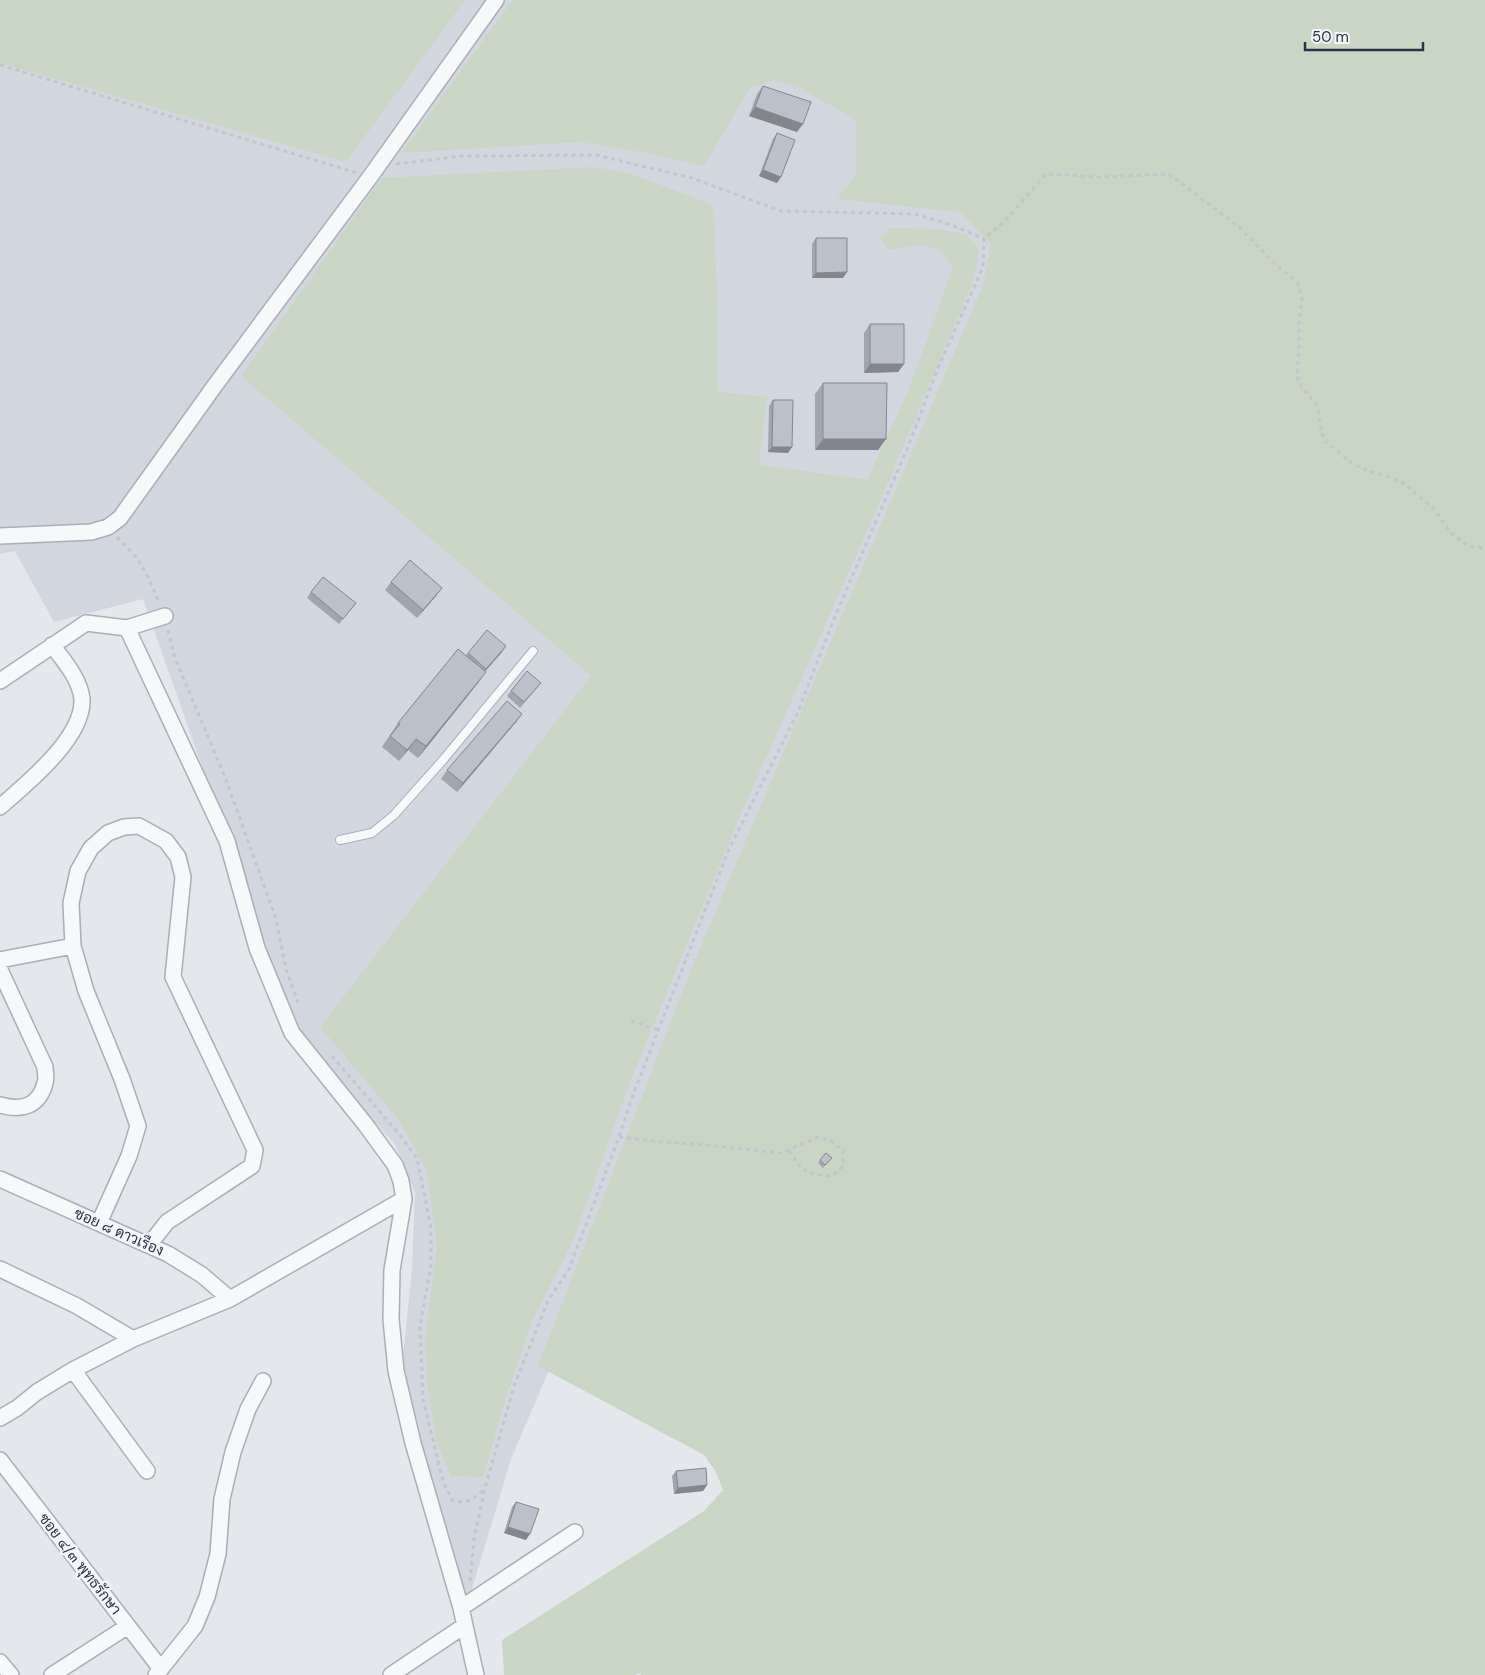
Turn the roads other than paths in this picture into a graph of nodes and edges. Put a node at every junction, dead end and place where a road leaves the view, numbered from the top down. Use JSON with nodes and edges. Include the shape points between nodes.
{"nodes":[{"id":1,"x":496,"y":0,"type":"edge"},
{"id":2,"x":0,"y":536,"type":"edge"},
{"id":3,"x":165,"y":616,"type":"road end"},
{"id":4,"x":127,"y":628,"type":"junction"},
{"id":5,"x":52,"y":646,"type":"junction"},
{"id":6,"x":533,"y":651,"type":"dead end"},
{"id":7,"x":0,"y":681,"type":"edge"},
{"id":8,"x":0,"y":807,"type":"edge"},
{"id":9,"x":340,"y":840,"type":"dead end"},
{"id":10,"x":73,"y":946,"type":"junction"},
{"id":11,"x":0,"y":960,"type":"edge"},
{"id":12,"x":0,"y":970,"type":"edge"},
{"id":13,"x":0,"y":1105,"type":"edge"},
{"id":14,"x":0,"y":1179,"type":"edge"},
{"id":15,"x":404,"y":1199,"type":"junction"},
{"id":16,"x":99,"y":1223,"type":"junction"},
{"id":17,"x":149,"y":1246,"type":"junction"},
{"id":18,"x":0,"y":1269,"type":"edge"},
{"id":19,"x":230,"y":1299,"type":"junction"},
{"id":20,"x":132,"y":1339,"type":"junction"},
{"id":21,"x":73,"y":1370,"type":"junction"},
{"id":22,"x":263,"y":1381,"type":"dead end"},
{"id":23,"x":0,"y":1418,"type":"edge"},
{"id":24,"x":0,"y":1460,"type":"edge"},
{"id":25,"x":147,"y":1471,"type":"dead end"},
{"id":26,"x":575,"y":1532,"type":"dead end"},
{"id":27,"x":461,"y":1608,"type":"junction"},
{"id":28,"x":128,"y":1626,"type":"junction"},
{"id":29,"x":464,"y":1626,"type":"junction"},
{"id":30,"x":0,"y":1662,"type":"edge"},
{"id":31,"x":158,"y":1672,"type":"edge"},
{"id":32,"x":11,"y":1675,"type":"edge"},
{"id":33,"x":52,"y":1675,"type":"edge"},
{"id":34,"x":391,"y":1675,"type":"edge"},
{"id":35,"x":476,"y":1675,"type":"edge"}],
"edges":[{"from":1,"to":2,"type":"street","via":[[120,518],[108,527],[91,532]]},
{"from":3,"to":4,"type":"street"},
{"from":4,"to":5,"type":"street","via":[[86,623]]},
{"from":4,"to":15,"type":"street","via":[[227,842],[257,948],[292,1033],[395,1165]]},
{"from":5,"to":7,"type":"street"},
{"from":5,"to":8,"type":"street","via":[[75,678],[82,699],[78,716],[70,737],[55,755]]},
{"from":6,"to":9,"type":"lane","via":[[394,815],[372,833]]},
{"from":10,"to":11,"type":"street"},
{"from":10,"to":16,"type":"street","via":[[86,991],[138,1126],[129,1156]]},
{"from":10,"to":17,"type":"street","via":[[71,903],[78,871],[91,848],[108,833],[124,827],[139,826],[166,841],[178,857],[183,877],[173,976],[255,1150],[252,1166],[167,1222]]},
{"from":12,"to":13,"type":"street","via":[[44,1067],[46,1082],[38,1098],[26,1108],[12,1109]]},
{"from":14,"to":16,"type":"street","name":"ซอย ๘ ดาวเรือง"},
{"from":15,"to":19,"type":"street"},
{"from":15,"to":27,"type":"street","via":[[392,1270],[391,1319],[396,1371],[413,1443]]},
{"from":16,"to":17,"type":"street","name":"ซอย ๘ ดาวเรือง"},
{"from":17,"to":19,"type":"street","name":"ซอย ๘ ดาวเรือง","via":[[202,1275]]},
{"from":18,"to":20,"type":"street","via":[[77,1306]]},
{"from":19,"to":20,"type":"street"},
{"from":20,"to":21,"type":"street"},
{"from":21,"to":23,"type":"street"},
{"from":21,"to":25,"type":"street"},
{"from":22,"to":31,"type":"street","via":[[248,1409],[233,1452],[222,1499],[218,1554],[207,1597],[195,1626]]},
{"from":24,"to":28,"type":"street","name":"ซอย ๔/๓ พุทธรักษา"},
{"from":26,"to":27,"type":"street"},
{"from":27,"to":29,"type":"street"},
{"from":28,"to":31,"type":"street","name":"ซอย ๔/๓ พุทธรักษา"},
{"from":28,"to":33,"type":"street"},
{"from":29,"to":34,"type":"street"},
{"from":29,"to":35,"type":"street"},
{"from":30,"to":32,"type":"street"}]}
